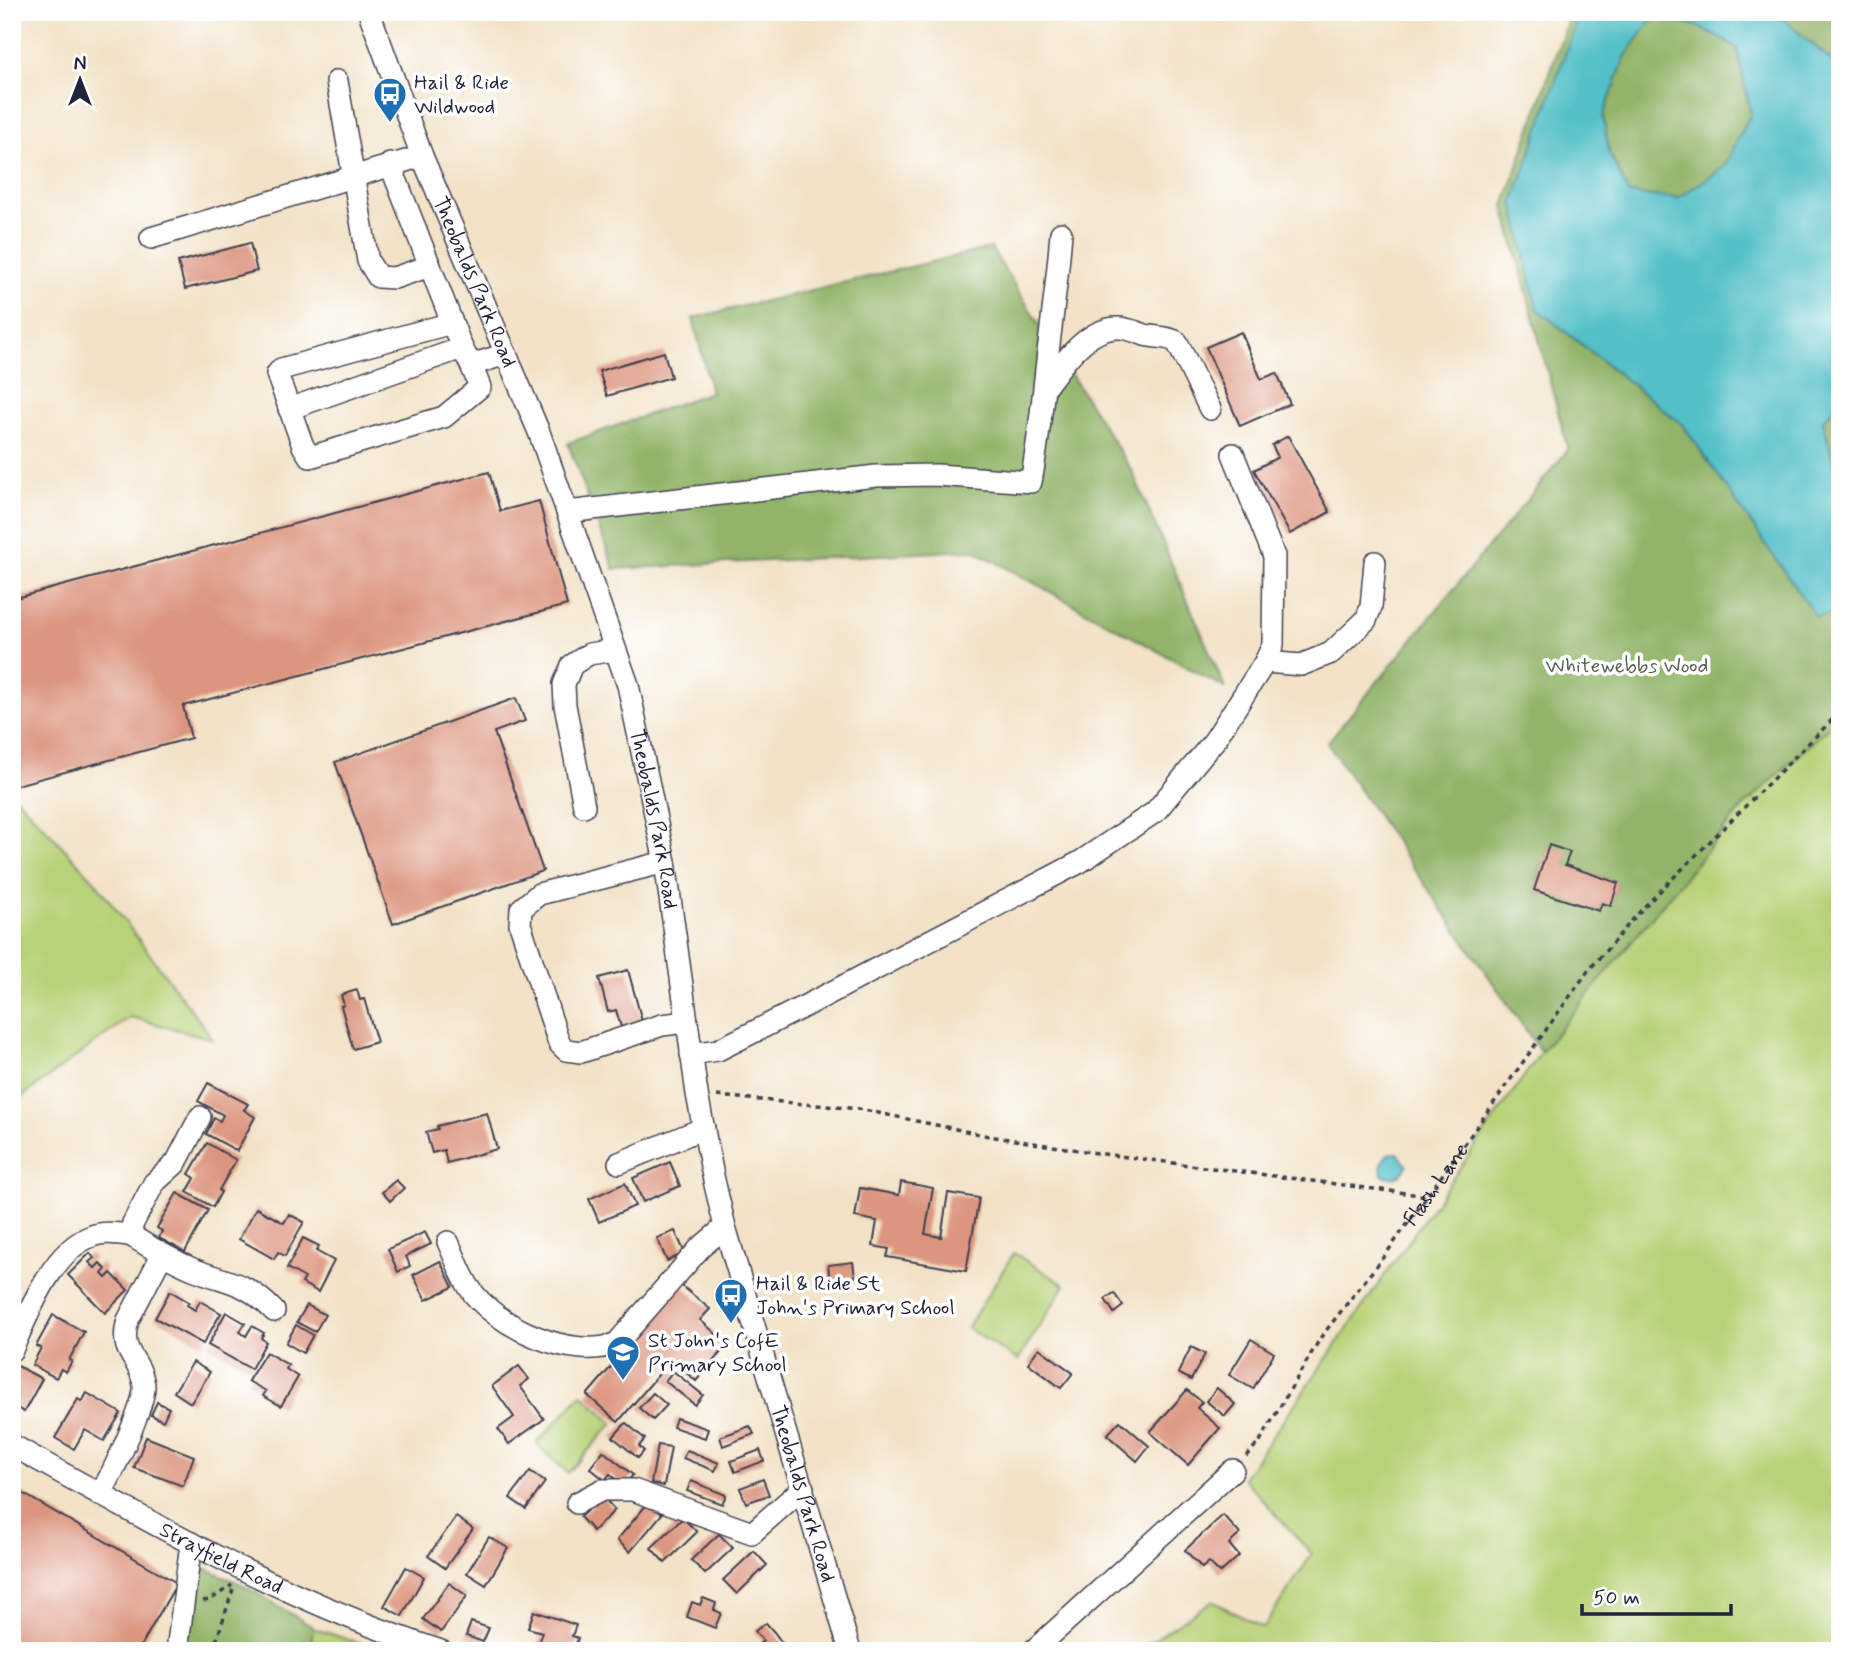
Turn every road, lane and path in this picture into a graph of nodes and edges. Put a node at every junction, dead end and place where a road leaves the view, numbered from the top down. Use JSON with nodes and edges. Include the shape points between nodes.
{"nodes":[{"id":1,"x":369,"y":12,"type":"edge"},
{"id":2,"x":337,"y":81,"type":"dead end"},
{"id":3,"x":422,"y":156,"type":"junction"},
{"id":4,"x":390,"y":164,"type":"junction"},
{"id":5,"x":352,"y":176,"type":"junction"},
{"id":6,"x":1061,"y":233,"type":"dead end"},
{"id":7,"x":151,"y":238,"type":"dead end"},
{"id":8,"x":430,"y":266,"type":"junction"},
{"id":9,"x":452,"y":323,"type":"junction"},
{"id":10,"x":506,"y":354,"type":"junction"},
{"id":11,"x":466,"y":357,"type":"junction"},
{"id":12,"x":1045,"y":387,"type":"junction"},
{"id":13,"x":289,"y":409,"type":"junction"},
{"id":14,"x":1210,"y":409,"type":"dead end"},
{"id":15,"x":1233,"y":454,"type":"dead end"},
{"id":16,"x":567,"y":512,"type":"junction"},
{"id":17,"x":1375,"y":562,"type":"dead end"},
{"id":18,"x":615,"y":650,"type":"junction"},
{"id":19,"x":1265,"y":662,"type":"junction"},
{"id":20,"x":1840,"y":712,"type":"edge"},
{"id":21,"x":584,"y":806,"type":"dead end"},
{"id":22,"x":665,"y":862,"type":"junction"},
{"id":23,"x":687,"y":1022,"type":"junction"},
{"id":24,"x":691,"y":1054,"type":"junction"},
{"id":25,"x":697,"y":1094,"type":"junction"},
{"id":26,"x":200,"y":1117,"type":"dead end"},
{"id":27,"x":704,"y":1128,"type":"junction"},
{"id":28,"x":619,"y":1163,"type":"dead end"},
{"id":29,"x":1428,"y":1196,"type":"junction"},
{"id":30,"x":725,"y":1227,"type":"junction"},
{"id":31,"x":130,"y":1235,"type":"junction"},
{"id":32,"x":448,"y":1242,"type":"dead end"},
{"id":33,"x":162,"y":1255,"type":"junction"},
{"id":34,"x":274,"y":1311,"type":"dead end"},
{"id":35,"x":12,"y":1350,"type":"edge"},
{"id":36,"x":12,"y":1445,"type":"edge"},
{"id":37,"x":1233,"y":1470,"type":"joint"},
{"id":38,"x":803,"y":1488,"type":"junction"},
{"id":39,"x":100,"y":1494,"type":"junction"},
{"id":40,"x":577,"y":1503,"type":"dead end"},
{"id":41,"x":191,"y":1543,"type":"junction"},
{"id":42,"x":183,"y":1603,"type":"junction"},
{"id":43,"x":177,"y":1651,"type":"edge"},
{"id":44,"x":213,"y":1651,"type":"edge"},
{"id":45,"x":441,"y":1651,"type":"edge"},
{"id":46,"x":850,"y":1651,"type":"edge"},
{"id":47,"x":1033,"y":1651,"type":"edge"}],
"edges":[{"from":1,"to":3,"type":"street","name":"Theobalds Park Road"},
{"from":2,"to":5,"type":"street"},
{"from":3,"to":4,"type":"street"},
{"from":3,"to":10,"type":"street","name":"Theobalds Park Road"},
{"from":4,"to":5,"type":"street"},
{"from":4,"to":8,"type":"street"},
{"from":5,"to":7,"type":"street"},
{"from":5,"to":8,"type":"street","via":[[368,261],[378,277],[394,278]]},
{"from":6,"to":12,"type":"street"},
{"from":8,"to":9,"type":"street"},
{"from":9,"to":11,"type":"street"},
{"from":9,"to":13,"type":"street","via":[[281,369],[277,374]]},
{"from":10,"to":11,"type":"street"},
{"from":10,"to":16,"type":"street","name":"Theobalds Park Road"},
{"from":11,"to":13,"type":"street"},
{"from":11,"to":13,"type":"street","via":[[480,387],[444,417],[310,457]]},
{"from":12,"to":14,"type":"street","via":[[1065,360],[1097,333],[1120,328],[1177,342]]},
{"from":12,"to":16,"type":"street","via":[[1031,482],[876,476]]},
{"from":15,"to":19,"type":"street","via":[[1274,556],[1273,645]]},
{"from":16,"to":18,"type":"street","name":"Theobalds Park Road"},
{"from":17,"to":19,"type":"street","via":[[1366,620],[1331,653],[1301,665]]},
{"from":18,"to":21,"type":"street","via":[[589,654],[572,665],[564,684]]},
{"from":18,"to":22,"type":"street","name":"Theobalds Park Road","via":[[628,685]]},
{"from":19,"to":24,"type":"street","via":[[1214,741],[1156,812],[1080,862],[849,983],[718,1050]]},
{"from":20,"to":29,"type":"path","name":"Flash Lane","via":[[1643,908],[1588,971]]},
{"from":22,"to":23,"type":"street","name":"Theobalds Park Road"},
{"from":22,"to":23,"type":"street","via":[[538,894],[521,909],[520,924],[559,1043],[566,1050],[581,1052],[662,1025]]},
{"from":23,"to":24,"type":"street","name":"Theobalds Park Road"},
{"from":24,"to":25,"type":"street","name":"Theobalds Park Road"},
{"from":25,"to":27,"type":"street","name":"Theobalds Park Road"},
{"from":25,"to":29,"type":"path","via":[[859,1110],[1091,1152]]},
{"from":26,"to":31,"type":"street","via":[[176,1163],[154,1183]]},
{"from":27,"to":28,"type":"street"},
{"from":27,"to":30,"type":"street","name":"Theobalds Park Road"},
{"from":29,"to":37,"type":"path","name":"Flash Lane","via":[[1321,1337],[1260,1441]]},
{"from":30,"to":32,"type":"street","via":[[700,1248],[617,1343],[593,1349],[536,1336],[488,1308],[469,1289]]},
{"from":30,"to":38,"type":"street","name":"Theobalds Park Road"},
{"from":31,"to":33,"type":"street"},
{"from":31,"to":35,"type":"street","via":[[101,1233],[74,1247],[53,1269]]},
{"from":33,"to":34,"type":"street","via":[[245,1287]]},
{"from":33,"to":39,"type":"street","via":[[125,1330],[125,1344],[141,1371],[144,1393],[115,1469]]},
{"from":36,"to":39,"type":"street","name":"Strayfield Road"},
{"from":37,"to":47,"type":"street"},
{"from":38,"to":40,"type":"street","via":[[752,1533],[633,1490],[602,1490]]},
{"from":38,"to":46,"type":"street","name":"Theobalds Park Road"},
{"from":39,"to":41,"type":"street","name":"Strayfield Road"},
{"from":41,"to":42,"type":"street"},
{"from":41,"to":45,"type":"street","name":"Strayfield Road","via":[[308,1600]]},
{"from":42,"to":43,"type":"street"},
{"from":42,"to":44,"type":"path","via":[[210,1600],[234,1584]]}]}
